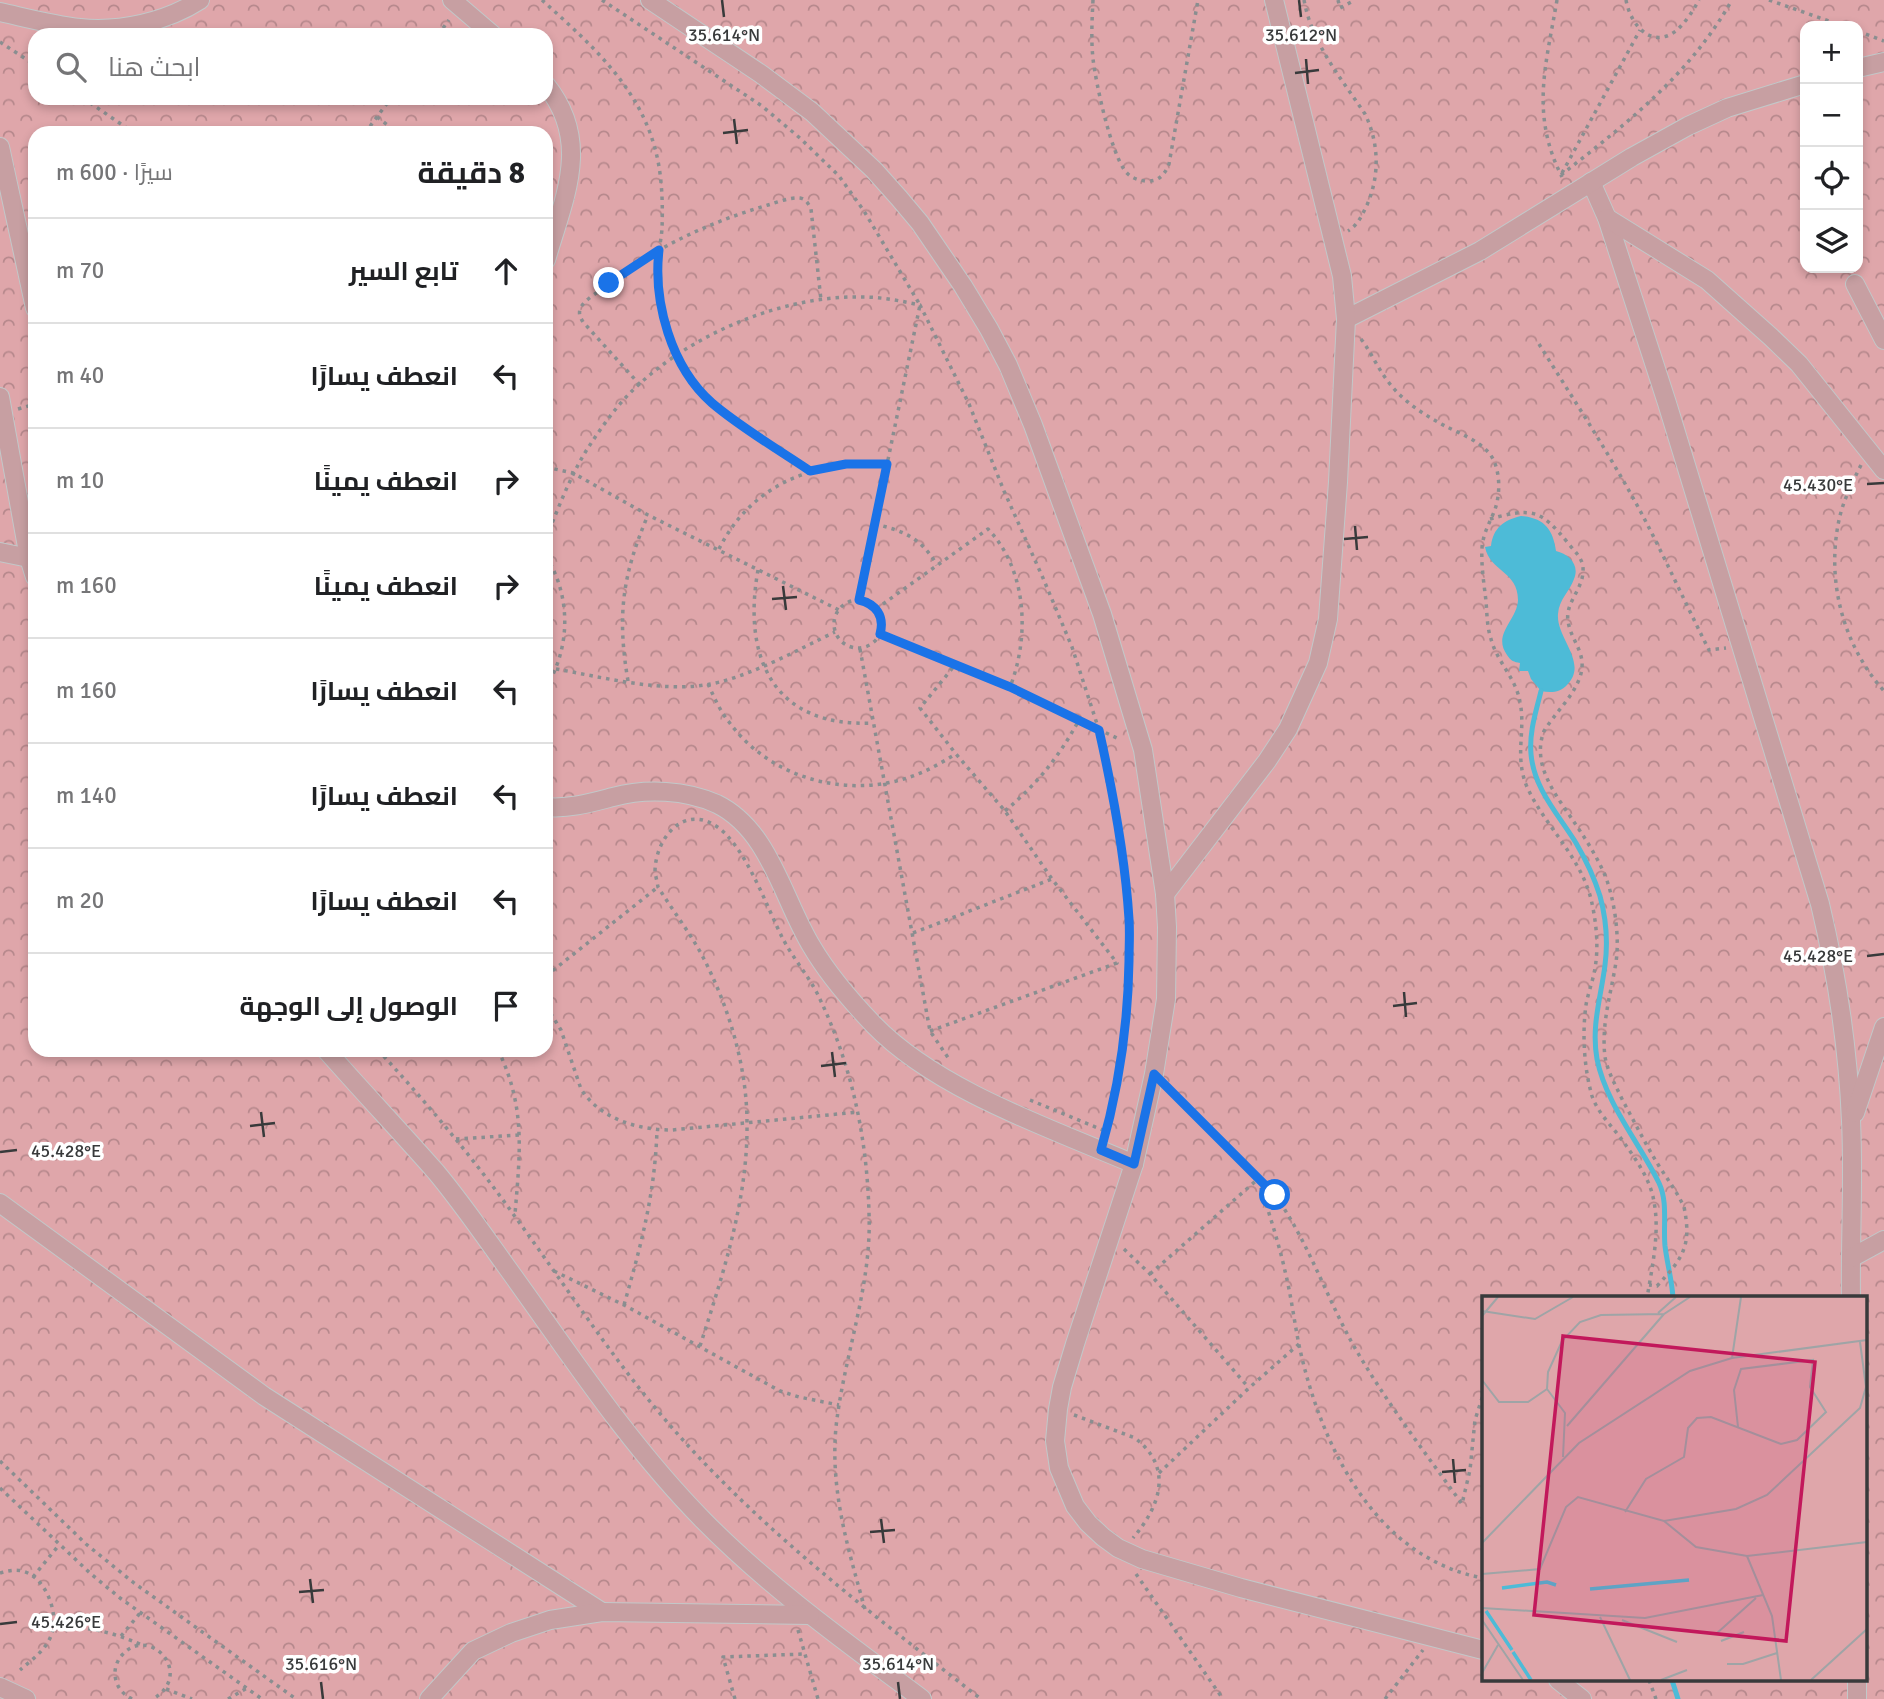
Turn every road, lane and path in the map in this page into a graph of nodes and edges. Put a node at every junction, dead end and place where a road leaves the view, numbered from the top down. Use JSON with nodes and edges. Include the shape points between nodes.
{"nodes":[{"id":1,"x":200,"y":0,"type":"edge"},
{"id":2,"x":452,"y":0,"type":"edge"},
{"id":3,"x":542,"y":0,"type":"edge"},
{"id":4,"x":602,"y":0,"type":"edge"},
{"id":5,"x":650,"y":0,"type":"edge"},
{"id":6,"x":1093,"y":0,"type":"edge"},
{"id":7,"x":1198,"y":0,"type":"edge"},
{"id":8,"x":1274,"y":0,"type":"edge"},
{"id":9,"x":1304,"y":0,"type":"edge"},
{"id":10,"x":1338,"y":0,"type":"edge"},
{"id":11,"x":1355,"y":0,"type":"edge"},
{"id":12,"x":1558,"y":0,"type":"edge"},
{"id":13,"x":1626,"y":0,"type":"edge"},
{"id":14,"x":1699,"y":0,"type":"edge"},
{"id":15,"x":1732,"y":0,"type":"edge"},
{"id":16,"x":1769,"y":0,"type":"edge"},
{"id":17,"x":0,"y":12,"type":"edge"},
{"id":18,"x":1829,"y":21,"type":"edge"},
{"id":19,"x":485,"y":28,"type":"edge"},
{"id":20,"x":1640,"y":30,"type":"junction"},
{"id":21,"x":1863,"y":33,"type":"edge"},
{"id":22,"x":0,"y":41,"type":"edge"},
{"id":23,"x":1884,"y":41,"type":"edge"},
{"id":24,"x":28,"y":60,"type":"edge"},
{"id":25,"x":1884,"y":62,"type":"edge"},
{"id":26,"x":1863,"y":67,"type":"edge"},
{"id":27,"x":1800,"y":86,"type":"edge"},
{"id":28,"x":553,"y":94,"type":"edge"},
{"id":29,"x":93,"y":105,"type":"edge"},
{"id":30,"x":386,"y":105,"type":"edge"},
{"id":31,"x":377,"y":117,"type":"junction"},
{"id":32,"x":124,"y":126,"type":"edge"},
{"id":33,"x":370,"y":126,"type":"edge"},
{"id":34,"x":389,"y":126,"type":"edge"},
{"id":35,"x":0,"y":147,"type":"edge"},
{"id":36,"x":1561,"y":175,"type":"junction"},
{"id":37,"x":1591,"y":182,"type":"junction"},
{"id":38,"x":1572,"y":194,"type":"junction"},
{"id":39,"x":1607,"y":218,"type":"junction"},
{"id":40,"x":1332,"y":235,"type":"junction"},
{"id":41,"x":553,"y":236,"type":"edge"},
{"id":42,"x":659,"y":250,"type":"junction"},
{"id":43,"x":28,"y":275,"type":"edge"},
{"id":44,"x":1855,"y":284,"type":"dead end"},
{"id":45,"x":821,"y":300,"type":"junction"},
{"id":46,"x":920,"y":305,"type":"junction"},
{"id":47,"x":1346,"y":319,"type":"junction"},
{"id":48,"x":1884,"y":340,"type":"edge"},
{"id":49,"x":1539,"y":344,"type":"dead end"},
{"id":50,"x":677,"y":355,"type":"junction"},
{"id":51,"x":640,"y":384,"type":"junction"},
{"id":52,"x":0,"y":397,"type":"edge"},
{"id":53,"x":1870,"y":451,"type":"junction"},
{"id":54,"x":887,"y":464,"type":"junction"},
{"id":55,"x":553,"y":469,"type":"edge"},
{"id":56,"x":1884,"y":470,"type":"edge"},
{"id":57,"x":810,"y":471,"type":"junction"},
{"id":58,"x":573,"y":473,"type":"junction"},
{"id":59,"x":648,"y":515,"type":"junction"},
{"id":60,"x":1490,"y":519,"type":"junction"},
{"id":61,"x":553,"y":521,"type":"edge"},
{"id":62,"x":875,"y":524,"type":"junction"},
{"id":63,"x":719,"y":549,"type":"junction"},
{"id":64,"x":0,"y":552,"type":"edge"},
{"id":65,"x":28,"y":552,"type":"edge"},
{"id":66,"x":28,"y":558,"type":"edge"},
{"id":67,"x":937,"y":565,"type":"junction"},
{"id":68,"x":553,"y":570,"type":"edge"},
{"id":69,"x":758,"y":570,"type":"junction"},
{"id":70,"x":859,"y":600,"type":"junction"},
{"id":71,"x":876,"y":609,"type":"junction"},
{"id":72,"x":839,"y":610,"type":"junction"},
{"id":73,"x":835,"y":632,"type":"junction"},
{"id":74,"x":880,"y":634,"type":"junction"},
{"id":75,"x":1741,"y":646,"type":"junction"},
{"id":76,"x":860,"y":649,"type":"junction"},
{"id":77,"x":764,"y":665,"type":"junction"},
{"id":78,"x":955,"y":665,"type":"junction"},
{"id":79,"x":555,"y":669,"type":"junction"},
{"id":80,"x":553,"y":673,"type":"edge"},
{"id":81,"x":628,"y":681,"type":"junction"},
{"id":82,"x":708,"y":684,"type":"junction"},
{"id":83,"x":1010,"y":687,"type":"junction"},
{"id":84,"x":1884,"y":691,"type":"edge"},
{"id":85,"x":1079,"y":720,"type":"junction"},
{"id":86,"x":873,"y":723,"type":"junction"},
{"id":87,"x":1099,"y":730,"type":"junction"},
{"id":88,"x":956,"y":754,"type":"junction"},
{"id":89,"x":886,"y":783,"type":"junction"},
{"id":90,"x":553,"y":807,"type":"edge"},
{"id":91,"x":1005,"y":811,"type":"junction"},
{"id":92,"x":1052,"y":879,"type":"junction"},
{"id":93,"x":659,"y":887,"type":"junction"},
{"id":94,"x":1166,"y":894,"type":"junction"},
{"id":95,"x":913,"y":933,"type":"junction"},
{"id":96,"x":553,"y":970,"type":"edge"},
{"id":97,"x":553,"y":1017,"type":"edge"},
{"id":98,"x":1884,"y":1027,"type":"edge"},
{"id":99,"x":930,"y":1031,"type":"junction"},
{"id":100,"x":332,"y":1057,"type":"edge"},
{"id":101,"x":385,"y":1057,"type":"edge"},
{"id":102,"x":501,"y":1057,"type":"edge"},
{"id":103,"x":951,"y":1063,"type":"dead end"},
{"id":104,"x":1154,"y":1074,"type":"junction"},
{"id":105,"x":1029,"y":1099,"type":"dead end"},
{"id":106,"x":859,"y":1112,"type":"junction"},
{"id":107,"x":747,"y":1124,"type":"junction"},
{"id":108,"x":1852,"y":1124,"type":"junction"},
{"id":109,"x":657,"y":1130,"type":"junction"},
{"id":110,"x":1105,"y":1131,"type":"dead end"},
{"id":111,"x":519,"y":1135,"type":"junction"},
{"id":112,"x":456,"y":1139,"type":"junction"},
{"id":113,"x":1101,"y":1150,"type":"junction"},
{"id":114,"x":1134,"y":1164,"type":"junction"},
{"id":115,"x":1258,"y":1179,"type":"junction"},
{"id":116,"x":0,"y":1203,"type":"edge"},
{"id":117,"x":514,"y":1216,"type":"junction"},
{"id":118,"x":1111,"y":1237,"type":"junction"},
{"id":119,"x":1884,"y":1240,"type":"edge"},
{"id":120,"x":1851,"y":1258,"type":"junction"},
{"id":121,"x":554,"y":1270,"type":"junction"},
{"id":122,"x":1150,"y":1274,"type":"junction"},
{"id":123,"x":1649,"y":1284,"type":"junction"},
{"id":124,"x":1647,"y":1296,"type":"edge"},
{"id":125,"x":1851,"y":1296,"type":"edge"},
{"id":126,"x":624,"y":1305,"type":"junction"},
{"id":127,"x":1299,"y":1344,"type":"junction"},
{"id":128,"x":700,"y":1346,"type":"junction"},
{"id":129,"x":1249,"y":1388,"type":"junction"},
{"id":130,"x":1482,"y":1398,"type":"edge"},
{"id":131,"x":839,"y":1405,"type":"junction"},
{"id":132,"x":1058,"y":1409,"type":"junction"},
{"id":133,"x":0,"y":1461,"type":"edge"},
{"id":134,"x":1159,"y":1473,"type":"junction"},
{"id":135,"x":0,"y":1488,"type":"edge"},
{"id":136,"x":59,"y":1545,"type":"junction"},
{"id":137,"x":1120,"y":1549,"type":"junction"},
{"id":138,"x":0,"y":1573,"type":"edge"},
{"id":139,"x":33,"y":1577,"type":"junction"},
{"id":140,"x":1482,"y":1578,"type":"edge"},
{"id":141,"x":864,"y":1609,"type":"junction"},
{"id":142,"x":141,"y":1612,"type":"junction"},
{"id":143,"x":602,"y":1612,"type":"junction"},
{"id":144,"x":802,"y":1615,"type":"junction"},
{"id":145,"x":54,"y":1626,"type":"junction"},
{"id":146,"x":121,"y":1636,"type":"junction"},
{"id":147,"x":1433,"y":1637,"type":"junction"},
{"id":148,"x":144,"y":1646,"type":"junction"},
{"id":149,"x":1482,"y":1650,"type":"edge"},
{"id":150,"x":805,"y":1654,"type":"junction"},
{"id":151,"x":20,"y":1670,"type":"dead end"},
{"id":152,"x":1560,"y":1682,"type":"edge"},
{"id":153,"x":1650,"y":1682,"type":"edge"},
{"id":154,"x":0,"y":1687,"type":"edge"},
{"id":155,"x":247,"y":1688,"type":"junction"},
{"id":156,"x":166,"y":1689,"type":"junction"},
{"id":157,"x":26,"y":1699,"type":"edge"},
{"id":158,"x":132,"y":1699,"type":"edge"},
{"id":159,"x":153,"y":1699,"type":"edge"},
{"id":160,"x":192,"y":1699,"type":"edge"},
{"id":161,"x":228,"y":1699,"type":"edge"},
{"id":162,"x":262,"y":1699,"type":"edge"},
{"id":163,"x":296,"y":1699,"type":"edge"},
{"id":164,"x":429,"y":1699,"type":"edge"},
{"id":165,"x":735,"y":1699,"type":"edge"},
{"id":166,"x":818,"y":1699,"type":"edge"},
{"id":167,"x":922,"y":1699,"type":"edge"},
{"id":168,"x":981,"y":1699,"type":"edge"},
{"id":169,"x":1223,"y":1699,"type":"edge"},
{"id":170,"x":1385,"y":1699,"type":"edge"},
{"id":171,"x":1581,"y":1699,"type":"edge"},
{"id":172,"x":1656,"y":1699,"type":"edge"}],
"edges":[{"from":1,"to":17,"type":"street","via":[[147,23],[104,28],[60,25]]},
{"from":2,"to":19,"type":"street"},
{"from":3,"to":42,"type":"path","via":[[594,47],[626,85],[649,130],[661,182]]},
{"from":4,"to":46,"type":"path","via":[[762,106],[801,139],[839,176]]},
{"from":5,"to":94,"type":"street","via":[[792,96],[848,144],[920,223],[989,329],[1033,425],[1102,614],[1143,750]]},
{"from":6,"to":7,"type":"path","via":[[1098,92],[1124,171],[1145,181],[1159,178],[1169,164]]},
{"from":8,"to":40,"type":"street"},
{"from":9,"to":40,"type":"path","via":[[1317,41],[1371,126],[1374,139],[1376,178],[1367,205],[1356,225]]},
{"from":10,"to":11,"type":"path","via":[[1340,8]]},
{"from":12,"to":36,"type":"path","via":[[1543,108],[1546,135]]},
{"from":13,"to":20,"type":"path"},
{"from":14,"to":20,"type":"path","via":[[1682,24],[1667,35],[1653,36]]},
{"from":15,"to":36,"type":"path","via":[[1705,41],[1672,78]]},
{"from":16,"to":18,"type":"path"},
{"from":20,"to":36,"type":"path"},
{"from":21,"to":23,"type":"path"},
{"from":22,"to":24,"type":"path"},
{"from":25,"to":26,"type":"street"},
{"from":27,"to":37,"type":"street","via":[[1727,108]]},
{"from":28,"to":41,"type":"street","via":[[566,120],[572,150]]},
{"from":29,"to":32,"type":"path"},
{"from":30,"to":31,"type":"path"},
{"from":31,"to":33,"type":"path"},
{"from":31,"to":34,"type":"path"},
{"from":35,"to":43,"type":"street"},
{"from":36,"to":38,"type":"path"},
{"from":37,"to":38,"type":"street"},
{"from":37,"to":39,"type":"street"},
{"from":38,"to":47,"type":"street","via":[[1480,251]]},
{"from":39,"to":53,"type":"street","via":[[1707,280],[1799,364]]},
{"from":39,"to":75,"type":"street"},
{"from":40,"to":47,"type":"street"},
{"from":42,"to":45,"type":"path","via":[[742,213],[799,198],[811,209]]},
{"from":42,"to":50,"type":"path","via":[[660,302]]},
{"from":42,"to":51,"type":"path","via":[[609,283],[580,310],[583,322]]},
{"from":44,"to":48,"type":"street"},
{"from":45,"to":46,"type":"path","via":[[862,297]]},
{"from":45,"to":50,"type":"path","via":[[764,313]]},
{"from":46,"to":54,"type":"path"},
{"from":46,"to":87,"type":"path","via":[[969,404],[1072,647]]},
{"from":47,"to":60,"type":"path","via":[[1398,394],[1490,454],[1498,486]]},
{"from":47,"to":94,"type":"street","via":[[1328,619],[1318,663],[1288,729],[1267,761]]},
{"from":49,"to":75,"type":"path","via":[[1630,492],[1709,650]]},
{"from":50,"to":51,"type":"path"},
{"from":50,"to":57,"type":"path","via":[[711,402]]},
{"from":51,"to":58,"type":"path"},
{"from":52,"to":65,"type":"street"},
{"from":53,"to":56,"type":"street"},
{"from":53,"to":84,"type":"path","via":[[1849,488],[1839,520],[1836,586],[1855,650]]},
{"from":54,"to":57,"type":"path","via":[[846,464]]},
{"from":54,"to":62,"type":"path"},
{"from":55,"to":58,"type":"path"},
{"from":57,"to":63,"type":"path","via":[[777,486],[747,509]]},
{"from":58,"to":59,"type":"path"},
{"from":58,"to":61,"type":"path"},
{"from":59,"to":63,"type":"path"},
{"from":59,"to":81,"type":"path","via":[[634,548],[622,606]]},
{"from":60,"to":123,"type":"path","via":[[1482,546],[1490,638],[1520,701],[1520,748],[1527,785],[1575,860],[1591,898],[1597,950],[1584,1023],[1588,1073],[1597,1107],[1630,1152],[1654,1200]]},
{"from":60,"to":123,"type":"path","via":[[1514,513],[1540,514],[1558,530],[1583,567],[1568,614],[1582,668],[1576,687],[1544,731],[1542,763],[1552,790],[1587,842],[1609,888],[1617,954],[1604,1022],[1605,1056],[1636,1124],[1684,1207],[1687,1221],[1684,1253],[1657,1286]]},
{"from":62,"to":67,"type":"path","via":[[916,540]]},
{"from":62,"to":70,"type":"path"},
{"from":63,"to":69,"type":"path"},
{"from":64,"to":66,"type":"street"},
{"from":67,"to":71,"type":"path"},
{"from":67,"to":83,"type":"path","via":[[988,529],[999,541],[1012,565],[1021,615],[1019,660]]},
{"from":68,"to":79,"type":"path","via":[[565,610],[564,639]]},
{"from":69,"to":72,"type":"path"},
{"from":69,"to":77,"type":"path","via":[[755,638]]},
{"from":70,"to":71,"type":"path"},
{"from":70,"to":72,"type":"path"},
{"from":71,"to":74,"type":"path","via":[[882,620]]},
{"from":72,"to":73,"type":"path"},
{"from":73,"to":76,"type":"path","via":[[845,645]]},
{"from":73,"to":77,"type":"path"},
{"from":74,"to":76,"type":"path"},
{"from":74,"to":78,"type":"path"},
{"from":75,"to":108,"type":"street","via":[[1832,952]]},
{"from":76,"to":86,"type":"path"},
{"from":77,"to":82,"type":"path"},
{"from":77,"to":86,"type":"path","via":[[784,696],[814,716]]},
{"from":78,"to":83,"type":"path"},
{"from":78,"to":88,"type":"path","via":[[920,708]]},
{"from":79,"to":80,"type":"path"},
{"from":79,"to":81,"type":"path"},
{"from":81,"to":82,"type":"path"},
{"from":82,"to":89,"type":"path","via":[[729,722],[776,764],[824,783]]},
{"from":83,"to":85,"type":"path"},
{"from":85,"to":87,"type":"path"},
{"from":85,"to":91,"type":"path","via":[[1045,773]]},
{"from":86,"to":89,"type":"path"},
{"from":87,"to":113,"type":"path","via":[[1123,859],[1129,921],[1122,1058]]},
{"from":88,"to":89,"type":"path","via":[[916,775]]},
{"from":88,"to":91,"type":"path"},
{"from":89,"to":95,"type":"path"},
{"from":90,"to":113,"type":"street","via":[[668,792],[716,804],[740,818],[756,837],[811,946],[877,1028],[921,1063],[983,1099]]},
{"from":91,"to":92,"type":"path"},
{"from":92,"to":95,"type":"path"},
{"from":92,"to":99,"type":"path","via":[[1117,963]]},
{"from":93,"to":96,"type":"path"},
{"from":93,"to":106,"type":"path","via":[[656,861],[671,829],[701,820],[723,831],[750,869],[785,942],[816,990],[838,1039]]},
{"from":93,"to":107,"type":"path","via":[[703,957],[727,1013],[743,1081]]},
{"from":94,"to":104,"type":"street","via":[[1166,987]]},
{"from":95,"to":99,"type":"path"},
{"from":97,"to":109,"type":"path","via":[[586,1097],[620,1121]]},
{"from":98,"to":108,"type":"street"},
{"from":99,"to":103,"type":"path"},
{"from":100,"to":144,"type":"street","via":[[437,1174],[642,1451],[705,1522]]},
{"from":101,"to":112,"type":"path"},
{"from":102,"to":111,"type":"path","via":[[514,1088]]},
{"from":104,"to":114,"type":"street"},
{"from":104,"to":115,"type":"path"},
{"from":105,"to":110,"type":"path"},
{"from":106,"to":107,"type":"path"},
{"from":106,"to":131,"type":"path","via":[[869,1227],[860,1308]]},
{"from":107,"to":109,"type":"path"},
{"from":107,"to":128,"type":"path","via":[[732,1240]]},
{"from":108,"to":120,"type":"street"},
{"from":109,"to":126,"type":"path","via":[[650,1208]]},
{"from":111,"to":112,"type":"path"},
{"from":111,"to":117,"type":"path"},
{"from":112,"to":117,"type":"path"},
{"from":113,"to":114,"type":"street"},
{"from":114,"to":118,"type":"street"},
{"from":115,"to":122,"type":"path"},
{"from":115,"to":127,"type":"path","via":[[1277,1235]]},
{"from":115,"to":130,"type":"path","via":[[1298,1229],[1363,1362],[1462,1504]]},
{"from":116,"to":143,"type":"street","via":[[264,1396]]},
{"from":117,"to":121,"type":"path"},
{"from":118,"to":122,"type":"path"},
{"from":118,"to":132,"type":"street"},
{"from":119,"to":120,"type":"street"},
{"from":120,"to":125,"type":"street"},
{"from":121,"to":126,"type":"path"},
{"from":121,"to":141,"type":"path","via":[[657,1411],[756,1515]]},
{"from":122,"to":129,"type":"path"},
{"from":123,"to":124,"type":"path"},
{"from":126,"to":128,"type":"path"},
{"from":127,"to":129,"type":"path"},
{"from":127,"to":140,"type":"path","via":[[1321,1422],[1337,1456],[1375,1513],[1407,1544],[1441,1565]]},
{"from":128,"to":131,"type":"path","via":[[780,1391]]},
{"from":129,"to":134,"type":"path"},
{"from":131,"to":141,"type":"path","via":[[836,1482]]},
{"from":132,"to":134,"type":"path","via":[[1135,1438],[1150,1452]]},
{"from":132,"to":137,"type":"street","via":[[1055,1441],[1066,1487],[1088,1523]]},
{"from":133,"to":163,"type":"path","via":[[134,1583]]},
{"from":134,"to":137,"type":"path","via":[[1149,1518]]},
{"from":135,"to":136,"type":"path"},
{"from":136,"to":139,"type":"path"},
{"from":136,"to":142,"type":"path"},
{"from":137,"to":147,"type":"street","via":[[1230,1585]]},
{"from":137,"to":169,"type":"path"},
{"from":138,"to":139,"type":"path","via":[[23,1571]]},
{"from":139,"to":145,"type":"path","via":[[49,1598]]},
{"from":141,"to":168,"type":"path"},
{"from":142,"to":146,"type":"path"},
{"from":142,"to":155,"type":"path"},
{"from":143,"to":144,"type":"street"},
{"from":143,"to":164,"type":"street","via":[[550,1620],[473,1651]]},
{"from":144,"to":150,"type":"path"},
{"from":144,"to":167,"type":"street"},
{"from":145,"to":146,"type":"path"},
{"from":145,"to":151,"type":"path","via":[[45,1647]]},
{"from":146,"to":148,"type":"path"},
{"from":147,"to":149,"type":"street"},
{"from":147,"to":170,"type":"path"},
{"from":148,"to":156,"type":"path","via":[[155,1648],[168,1661]]},
{"from":148,"to":158,"type":"path","via":[[128,1649],[117,1663],[116,1681]]},
{"from":150,"to":165,"type":"path","via":[[723,1657]]},
{"from":150,"to":166,"type":"path"},
{"from":152,"to":171,"type":"street"},
{"from":153,"to":172,"type":"path"},
{"from":154,"to":157,"type":"street"},
{"from":155,"to":161,"type":"path"},
{"from":155,"to":162,"type":"path"},
{"from":156,"to":159,"type":"path"},
{"from":156,"to":160,"type":"path"}]}
